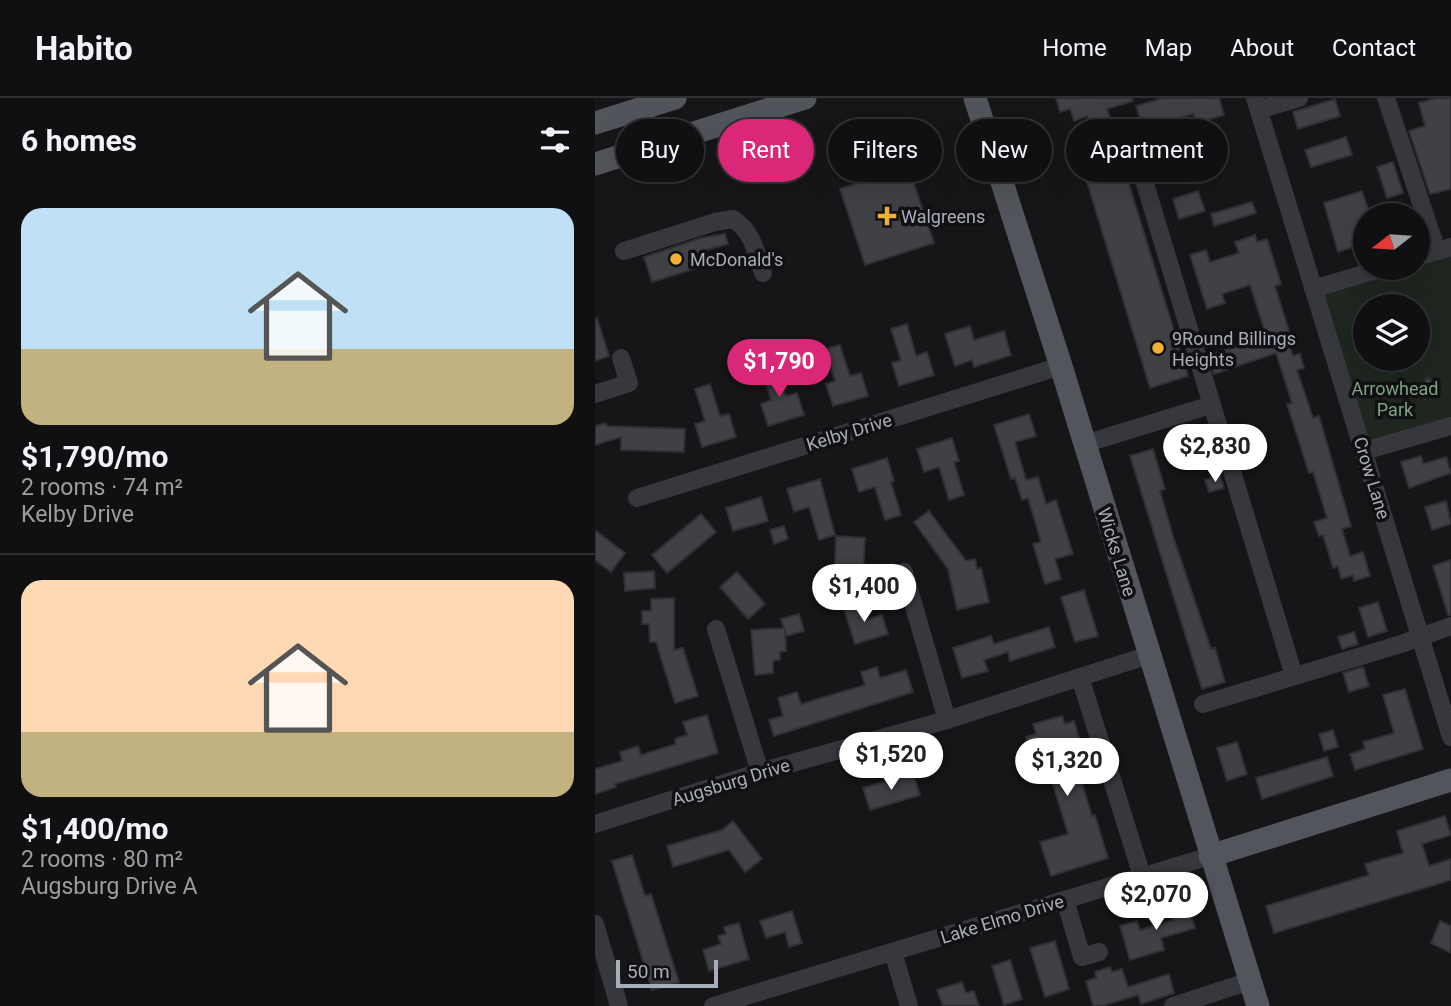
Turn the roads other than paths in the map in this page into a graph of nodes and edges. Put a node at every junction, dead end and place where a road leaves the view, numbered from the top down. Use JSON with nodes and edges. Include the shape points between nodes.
{"nodes":[{"id":1,"x":675,"y":98,"type":"edge"},
{"id":2,"x":805,"y":98,"type":"edge"},
{"id":3,"x":975,"y":98,"type":"edge"},
{"id":4,"x":1299,"y":98,"type":"edge"},
{"id":5,"x":1386,"y":98,"type":"edge"},
{"id":6,"x":1257,"y":104,"type":"edge"},
{"id":7,"x":595,"y":123,"type":"edge"},
{"id":8,"x":595,"y":164,"type":"edge"},
{"id":9,"x":1144,"y":182,"type":"edge"},
{"id":10,"x":1444,"y":249,"type":"edge"},
{"id":11,"x":624,"y":251,"type":"dead end"},
{"id":12,"x":763,"y":273,"type":"dead end"},
{"id":13,"x":1353,"y":277,"type":"edge"},
{"id":14,"x":1313,"y":289,"type":"junction"},
{"id":15,"x":621,"y":358,"type":"dead end"},
{"id":16,"x":1061,"y":366,"type":"junction"},
{"id":17,"x":595,"y":394,"type":"edge"},
{"id":18,"x":1211,"y":405,"type":"junction"},
{"id":19,"x":1451,"y":426,"type":"edge"},
{"id":20,"x":1084,"y":443,"type":"junction"},
{"id":21,"x":1364,"y":451,"type":"junction"},
{"id":22,"x":637,"y":498,"type":"dead end"},
{"id":23,"x":904,"y":572,"type":"dead end"},
{"id":24,"x":1451,"y":626,"type":"edge"},
{"id":25,"x":716,"y":629,"type":"dead end"},
{"id":26,"x":1422,"y":635,"type":"junction"},
{"id":27,"x":1149,"y":655,"type":"junction"},
{"id":28,"x":1294,"y":676,"type":"junction"},
{"id":29,"x":1080,"y":677,"type":"junction"},
{"id":30,"x":1203,"y":704,"type":"dead end"},
{"id":31,"x":947,"y":720,"type":"junction"},
{"id":32,"x":1451,"y":737,"type":"edge"},
{"id":33,"x":760,"y":772,"type":"junction"},
{"id":34,"x":1451,"y":780,"type":"edge"},
{"id":35,"x":595,"y":824,"type":"edge"},
{"id":36,"x":1210,"y":856,"type":"junction"},
{"id":37,"x":1142,"y":876,"type":"junction"},
{"id":38,"x":1065,"y":900,"type":"junction"},
{"id":39,"x":595,"y":924,"type":"edge"},
{"id":40,"x":1100,"y":951,"type":"dead end"},
{"id":41,"x":893,"y":953,"type":"junction"},
{"id":42,"x":1250,"y":981,"type":"junction"},
{"id":43,"x":619,"y":1006,"type":"edge"},
{"id":44,"x":713,"y":1006,"type":"edge"},
{"id":45,"x":909,"y":1006,"type":"edge"},
{"id":46,"x":1173,"y":1006,"type":"edge"},
{"id":47,"x":1258,"y":1006,"type":"edge"}],
"edges":[{"from":1,"to":7,"type":"main road"},
{"from":2,"to":8,"type":"main road"},
{"from":3,"to":16,"type":"main road","name":"Wicks Lane"},
{"from":4,"to":6,"type":"street"},
{"from":5,"to":10,"type":"street"},
{"from":6,"to":14,"type":"street","name":"Crow Lane"},
{"from":9,"to":18,"type":"street"},
{"from":11,"to":12,"type":"street","via":[[733,219],[752,237]]},
{"from":13,"to":14,"type":"street"},
{"from":14,"to":21,"type":"street","name":"Crow Lane"},
{"from":15,"to":17,"type":"street","via":[[629,383]]},
{"from":16,"to":20,"type":"main road","name":"Wicks Lane"},
{"from":16,"to":22,"type":"street","name":"Kelby Drive"},
{"from":18,"to":20,"type":"street"},
{"from":18,"to":28,"type":"street"},
{"from":19,"to":21,"type":"street"},
{"from":20,"to":27,"type":"main road","name":"Wicks Lane"},
{"from":21,"to":26,"type":"street","name":"Crow Lane"},
{"from":23,"to":31,"type":"street"},
{"from":24,"to":26,"type":"street"},
{"from":25,"to":33,"type":"street"},
{"from":26,"to":28,"type":"street"},
{"from":26,"to":32,"type":"street","name":"Crow Lane"},
{"from":27,"to":29,"type":"street","name":"Augsburg Drive"},
{"from":27,"to":36,"type":"main road","name":"Wicks Lane"},
{"from":28,"to":30,"type":"street"},
{"from":29,"to":31,"type":"street","name":"Augsburg Drive"},
{"from":29,"to":37,"type":"street"},
{"from":31,"to":33,"type":"street","name":"Augsburg Drive"},
{"from":33,"to":35,"type":"street","name":"Augsburg Drive"},
{"from":34,"to":36,"type":"main road","name":"Lake Elmo Drive"},
{"from":36,"to":37,"type":"street","name":"Lake Elmo Drive"},
{"from":36,"to":42,"type":"main road","name":"Wicks Lane"},
{"from":37,"to":38,"type":"street","name":"Lake Elmo Drive"},
{"from":38,"to":40,"type":"street","via":[[1082,957]]},
{"from":38,"to":41,"type":"street","name":"Lake Elmo Drive"},
{"from":39,"to":43,"type":"street"},
{"from":41,"to":44,"type":"street","name":"Lake Elmo Drive"},
{"from":41,"to":45,"type":"street"},
{"from":42,"to":46,"type":"street"},
{"from":42,"to":47,"type":"main road","name":"Wicks Lane"}]}
